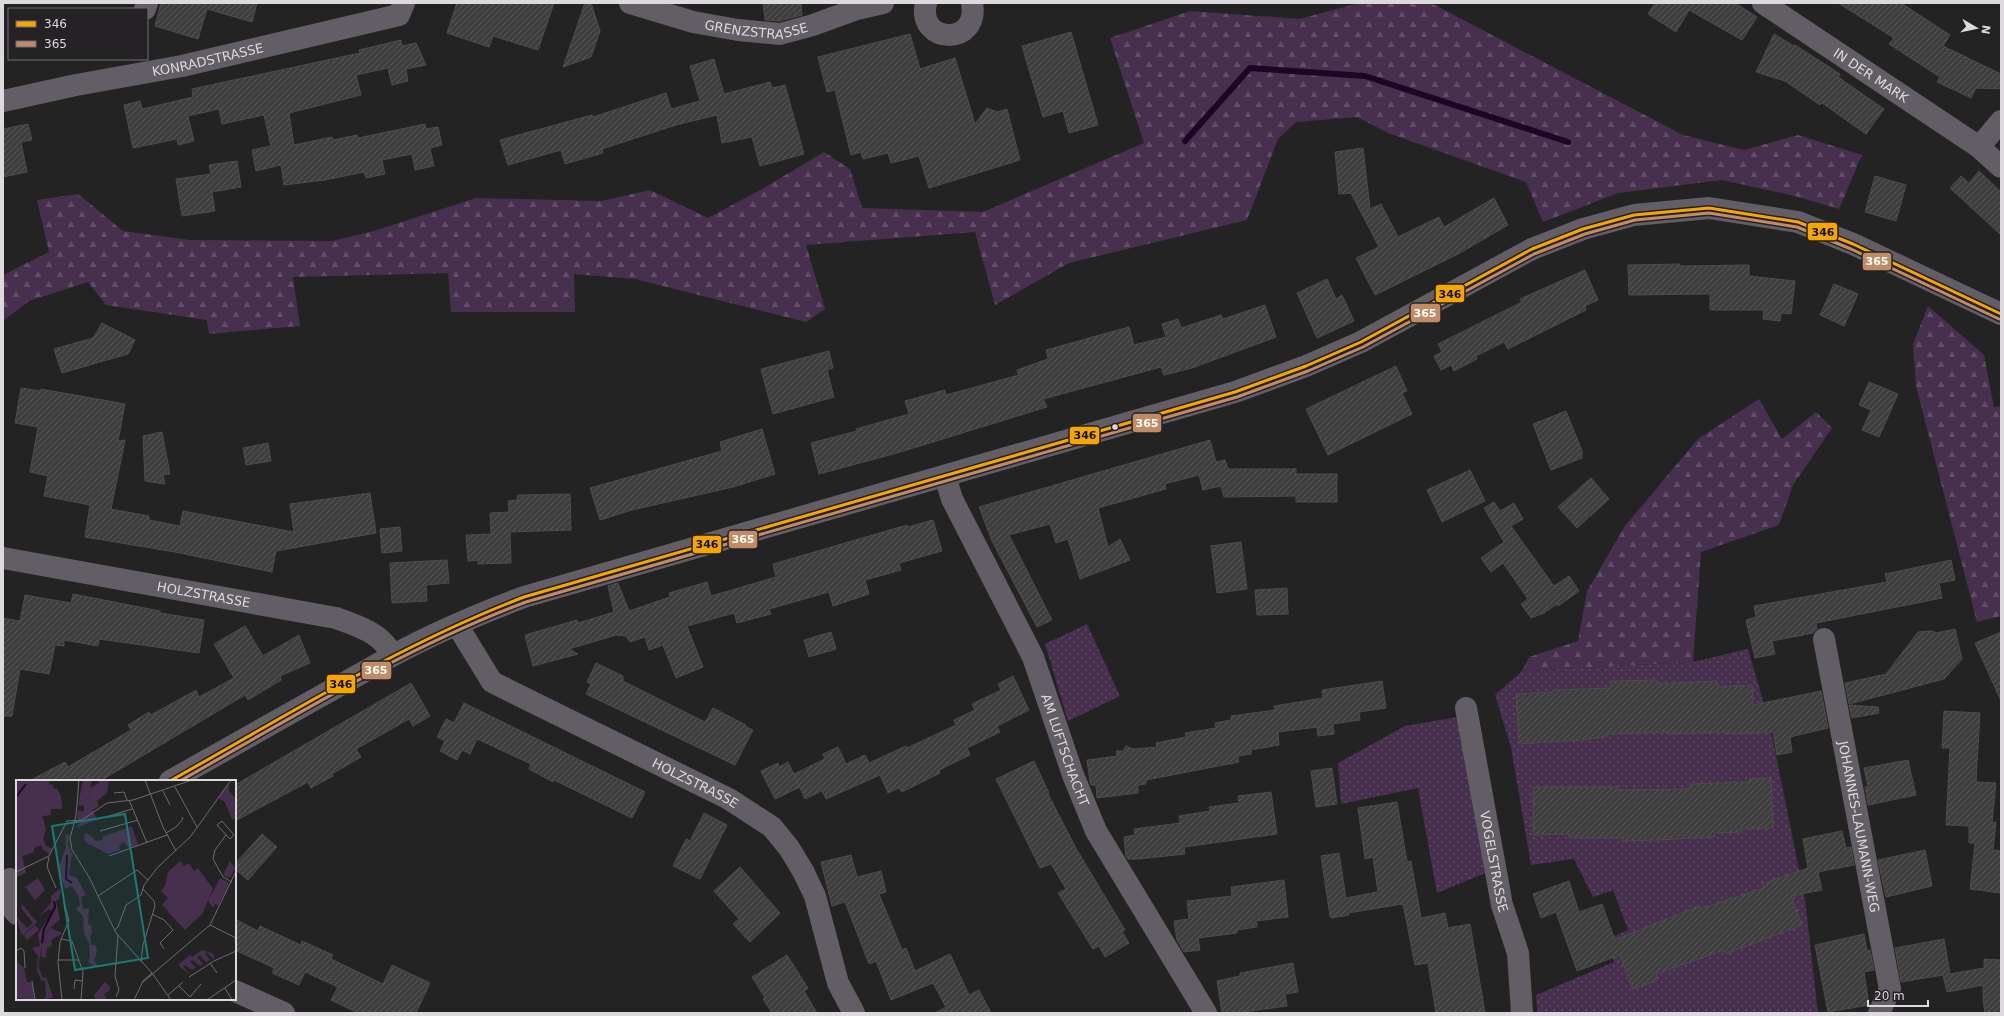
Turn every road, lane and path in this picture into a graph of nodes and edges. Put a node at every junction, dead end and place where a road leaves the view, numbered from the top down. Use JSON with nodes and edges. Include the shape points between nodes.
{"nodes":[{"id":1,"x":404,"y":3,"type":"edge"},
{"id":2,"x":630,"y":3,"type":"edge"},
{"id":3,"x":883,"y":3,"type":"edge"},
{"id":4,"x":926,"y":3,"type":"edge"},
{"id":5,"x":972,"y":3,"type":"edge"},
{"id":6,"x":1763,"y":3,"type":"edge"},
{"id":7,"x":128,"y":68,"type":"edge"},
{"id":8,"x":3,"y":101,"type":"edge"},
{"id":9,"x":2001,"y":121,"type":"edge"},
{"id":10,"x":1979,"y":147,"type":"junction"},
{"id":11,"x":2001,"y":167,"type":"edge"},
{"id":12,"x":2001,"y":314,"type":"edge"},
{"id":13,"x":945,"y":476,"type":"junction"},
{"id":14,"x":3,"y":558,"type":"edge"},
{"id":15,"x":457,"y":625,"type":"junction"},
{"id":16,"x":1824,"y":639,"type":"dead end"},
{"id":17,"x":392,"y":656,"type":"junction"},
{"id":18,"x":1466,"y":708,"type":"dead end"},
{"id":19,"x":172,"y":780,"type":"edge"},
{"id":20,"x":10,"y":878,"type":"edge"},
{"id":21,"x":16,"y":913,"type":"edge"},
{"id":22,"x":3,"y":921,"type":"edge"},
{"id":23,"x":16,"y":924,"type":"edge"},
{"id":24,"x":236,"y":991,"type":"edge"},
{"id":25,"x":284,"y":1013,"type":"edge"},
{"id":26,"x":854,"y":1013,"type":"edge"},
{"id":27,"x":1206,"y":1013,"type":"edge"},
{"id":28,"x":1522,"y":1013,"type":"edge"},
{"id":29,"x":1880,"y":1013,"type":"edge"}],
"edges":[{"from":1,"to":7,"type":"street","name":"KONRADSTRASSE","via":[[399,15],[182,66]]},
{"from":2,"to":3,"type":"street","name":"GRENZSTRASSE","via":[[693,22],[780,34]]},
{"from":4,"to":5,"type":"street","via":[[925,16],[928,24],[933,30],[948,36],[963,31],[969,25],[972,18]]},
{"from":6,"to":10,"type":"street","name":"IN DER MARK"},
{"from":7,"to":8,"type":"street","name":"KONRADSTRASSE","via":[[76,85]]},
{"from":9,"to":10,"type":"street"},
{"from":10,"to":11,"type":"street","name":"IN DER MARK"},
{"from":12,"to":13,"type":"street","via":[[1854,244],[1798,222],[1709,208],[1634,215],[1583,229],[1532,249],[1361,342],[1306,366],[1235,392]]},
{"from":13,"to":15,"type":"street","via":[[524,597]]},
{"from":13,"to":27,"type":"street","name":"AM LUFTSCHACHT","via":[[952,499],[1033,656],[1072,775],[1096,831]]},
{"from":14,"to":17,"type":"street","name":"HOLZSTRASSE","via":[[336,618],[362,627],[389,648]]},
{"from":15,"to":17,"type":"street"},
{"from":15,"to":26,"type":"street","name":"HOLZSTRASSE","via":[[492,682],[729,799],[772,827],[789,848],[815,896],[838,983]]},
{"from":16,"to":29,"type":"street","name":"JOHANNES-LAUMANN-WEG","via":[[1890,989]]},
{"from":17,"to":19,"type":"street"},
{"from":18,"to":28,"type":"street","name":"VOGELSTRASSE","via":[[1502,905],[1518,953]]},
{"from":20,"to":21,"type":"street"},
{"from":22,"to":23,"type":"street"},
{"from":24,"to":25,"type":"street"}]}
